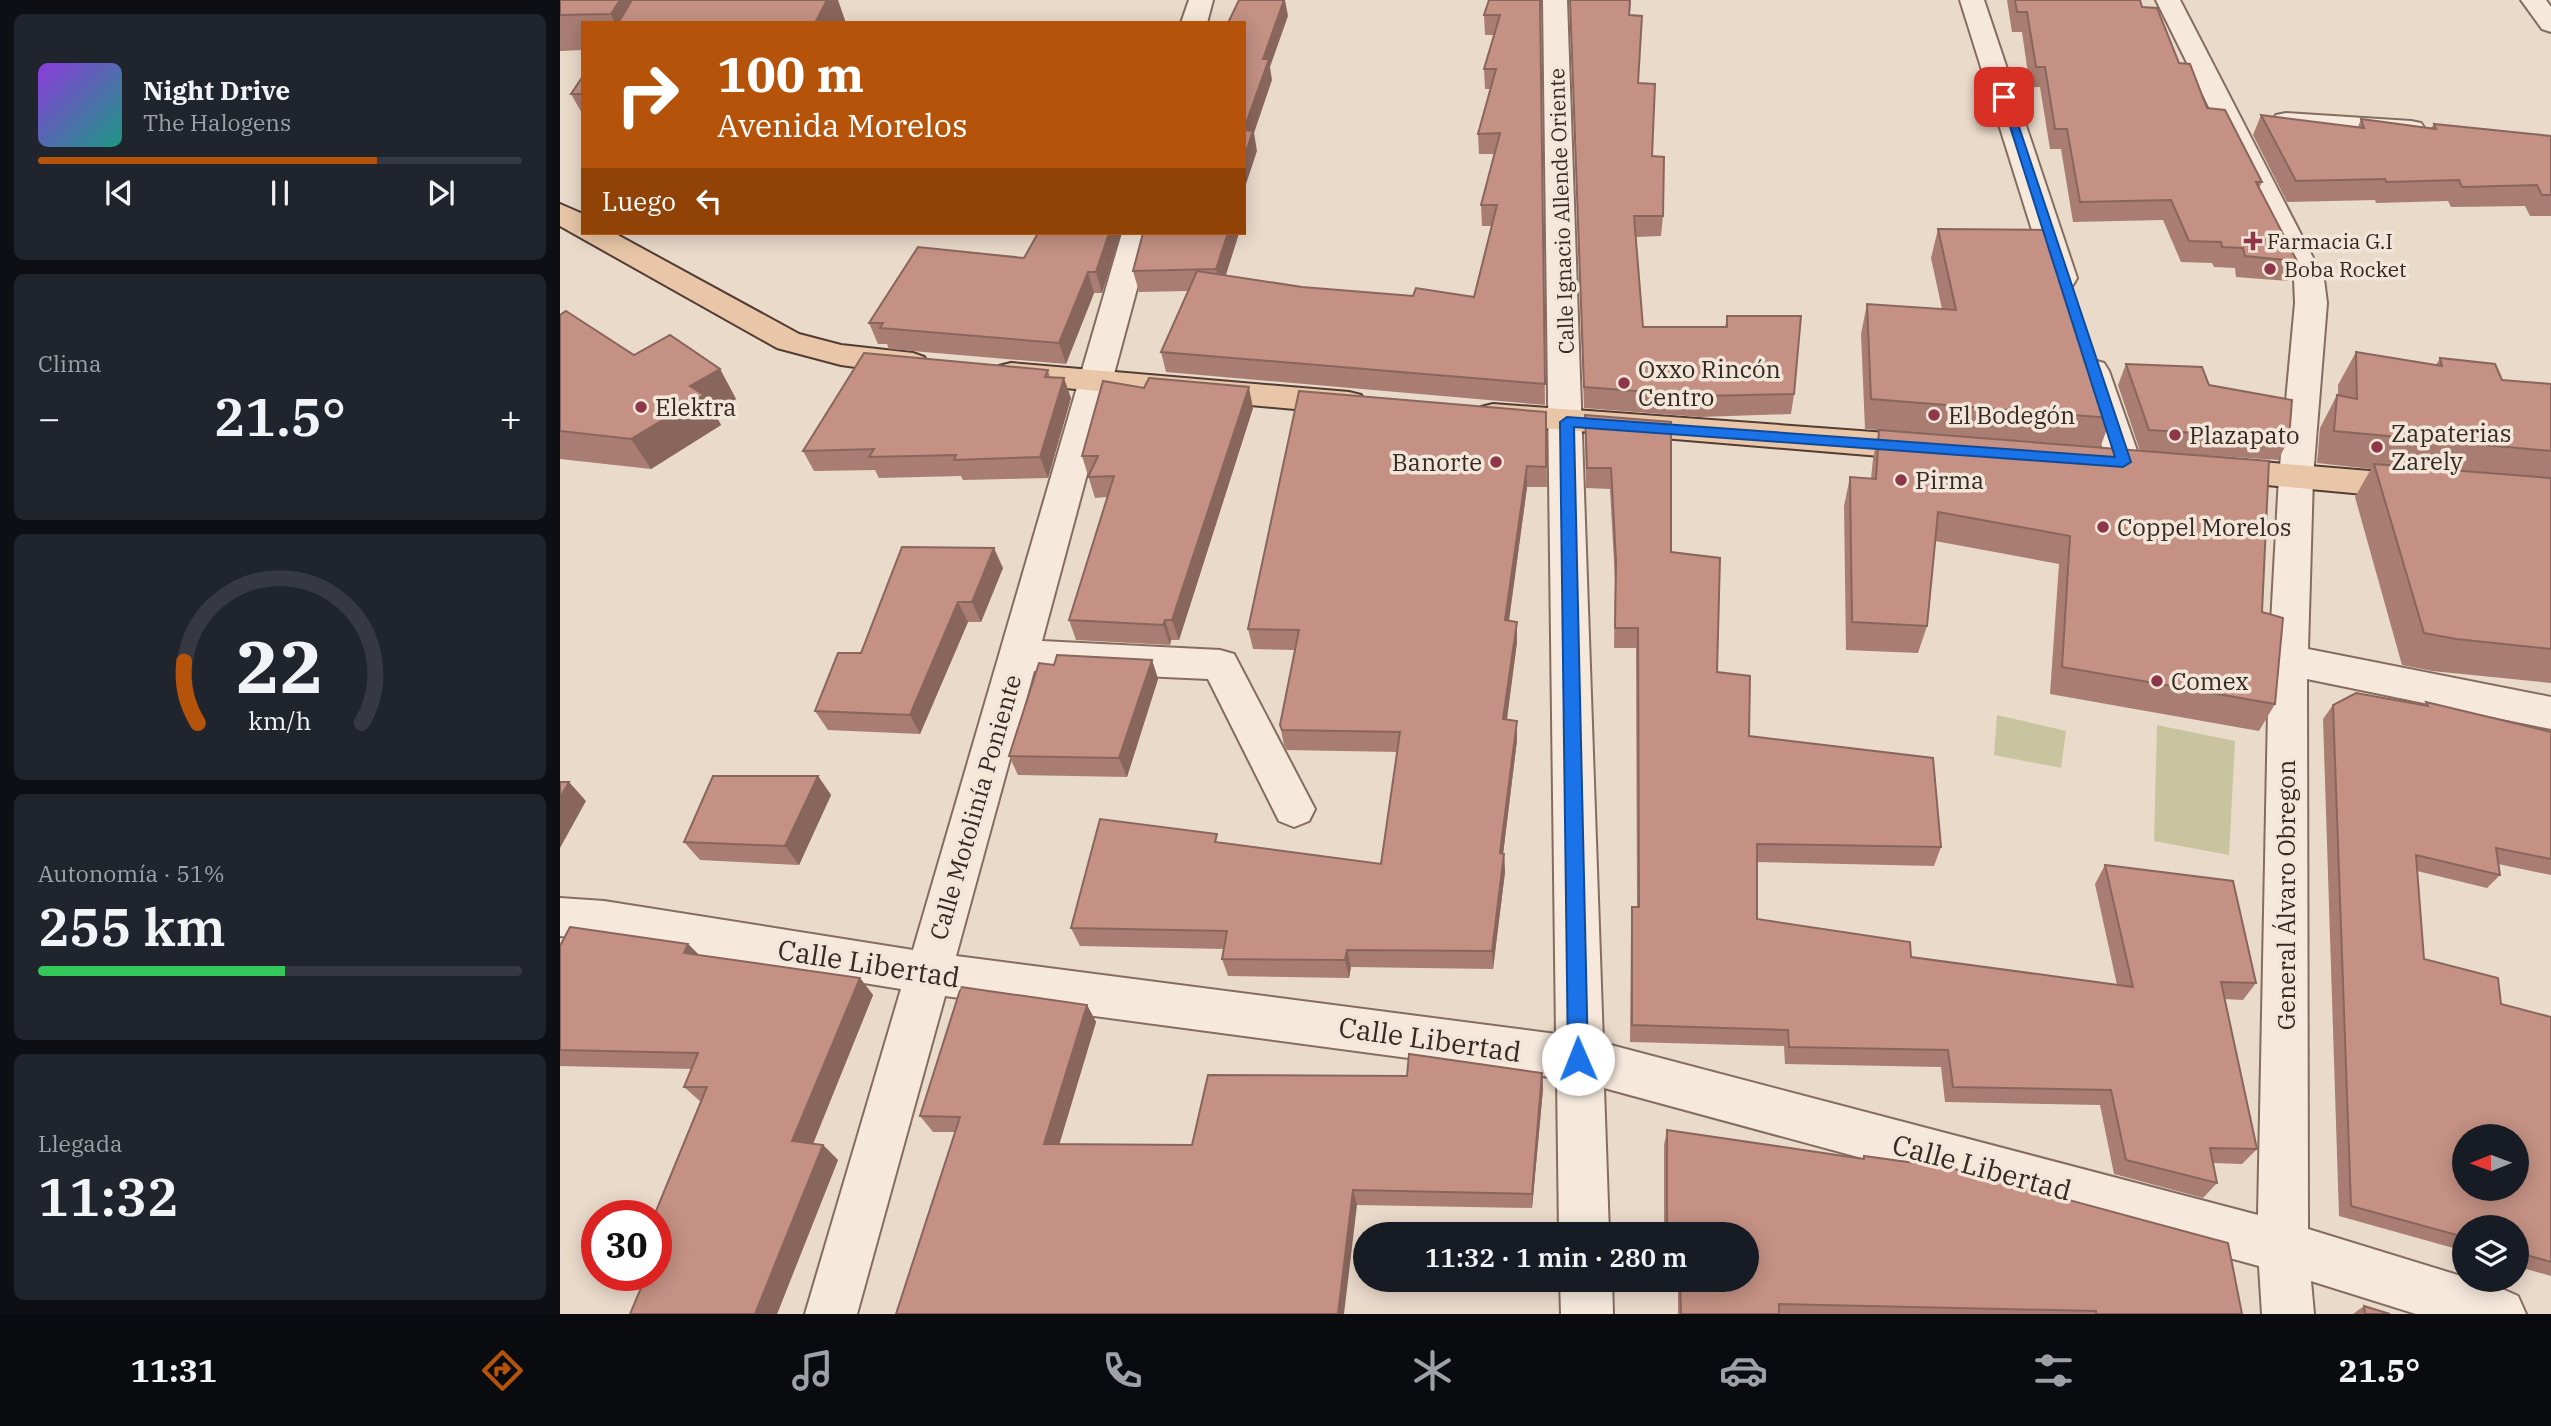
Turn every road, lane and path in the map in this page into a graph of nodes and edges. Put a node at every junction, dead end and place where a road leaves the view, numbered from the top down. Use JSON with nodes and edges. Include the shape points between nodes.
{"nodes":[{"id":1,"x":1200,"y":0,"type":"edge"},
{"id":2,"x":1555,"y":0,"type":"edge"},
{"id":3,"x":1972,"y":0,"type":"edge"},
{"id":4,"x":2168,"y":0,"type":"edge"},
{"id":5,"x":2533,"y":0,"type":"edge"},
{"id":6,"x":1195,"y":21,"type":"edge"},
{"id":7,"x":2551,"y":24,"type":"edge"},
{"id":8,"x":2228,"y":118,"type":"junction"},
{"id":9,"x":2443,"y":131,"type":"edge"},
{"id":10,"x":560,"y":213,"type":"edge"},
{"id":11,"x":581,"y":227,"type":"edge"},
{"id":12,"x":596,"y":235,"type":"edge"},
{"id":13,"x":1135,"y":235,"type":"edge"},
{"id":14,"x":2072,"y":308,"type":"edge"},
{"id":15,"x":2085,"y":346,"type":"edge"},
{"id":16,"x":945,"y":367,"type":"edge"},
{"id":17,"x":986,"y":371,"type":"edge"},
{"id":18,"x":1097,"y":382,"type":"junction"},
{"id":19,"x":1374,"y":405,"type":"edge"},
{"id":20,"x":1457,"y":412,"type":"edge"},
{"id":21,"x":1567,"y":422,"type":"junction"},
{"id":22,"x":1957,"y":450,"type":"edge"},
{"id":23,"x":2123,"y":462,"type":"edge"},
{"id":24,"x":2190,"y":468,"type":"edge"},
{"id":25,"x":2296,"y":477,"type":"junction"},
{"id":26,"x":2444,"y":489,"type":"edge"},
{"id":27,"x":1018,"y":654,"type":"junction"},
{"id":28,"x":2288,"y":660,"type":"junction"},
{"id":29,"x":2551,"y":713,"type":"edge"},
{"id":30,"x":1293,"y":809,"type":"dead end"},
{"id":31,"x":560,"y":917,"type":"edge"},
{"id":32,"x":928,"y":973,"type":"junction"},
{"id":33,"x":1578,"y":1059,"type":"junction"},
{"id":34,"x":1584,"y":1222,"type":"edge"},
{"id":35,"x":2283,"y":1247,"type":"junction"},
{"id":36,"x":1586,"y":1292,"type":"edge"},
{"id":37,"x":831,"y":1314,"type":"edge"},
{"id":38,"x":1587,"y":1314,"type":"edge"},
{"id":39,"x":2288,"y":1314,"type":"edge"},
{"id":40,"x":2500,"y":1314,"type":"edge"}],
"edges":[{"from":1,"to":6,"type":"street"},
{"from":2,"to":21,"type":"street","name":"Calle Ignacio Allende Oriente"},
{"from":3,"to":14,"type":"street"},
{"from":4,"to":8,"type":"street","name":"General Álvaro Obregon"},
{"from":5,"to":7,"type":"street"},
{"from":8,"to":9,"type":"street"},
{"from":8,"to":25,"type":"street","name":"General Álvaro Obregon","via":[[2309,279],[2311,303]]},
{"from":10,"to":11,"type":"main road"},
{"from":12,"to":16,"type":"main road","via":[[788,341],[876,360]]},
{"from":13,"to":18,"type":"street","name":"Calle Motolinía Poniente"},
{"from":15,"to":23,"type":"street"},
{"from":17,"to":18,"type":"main road"},
{"from":18,"to":19,"type":"main road"},
{"from":18,"to":27,"type":"street","name":"Calle Motolinía Poniente"},
{"from":20,"to":21,"type":"main road"},
{"from":21,"to":22,"type":"main road"},
{"from":21,"to":33,"type":"street","name":"Calle Ignacio Allende Oriente"},
{"from":24,"to":25,"type":"main road"},
{"from":25,"to":26,"type":"main road"},
{"from":25,"to":28,"type":"street","name":"General Álvaro Obregon"},
{"from":27,"to":30,"type":"street","via":[[1220,665]]},
{"from":27,"to":32,"type":"street","name":"Calle Motolinía Poniente"},
{"from":28,"to":29,"type":"street"},
{"from":28,"to":35,"type":"street","name":"General Álvaro Obregon"},
{"from":31,"to":32,"type":"street","name":"Calle Libertad"},
{"from":32,"to":33,"type":"street","name":"Calle Libertad"},
{"from":32,"to":37,"type":"street","name":"Calle Motolinía Poniente"},
{"from":33,"to":34,"type":"street","name":"Calle Ignacio Allende Oriente"},
{"from":33,"to":35,"type":"street","name":"Calle Libertad"},
{"from":35,"to":39,"type":"street","name":"General Álvaro Obregon"},
{"from":35,"to":40,"type":"street","name":"Calle Libertad"},
{"from":36,"to":38,"type":"street"}]}
